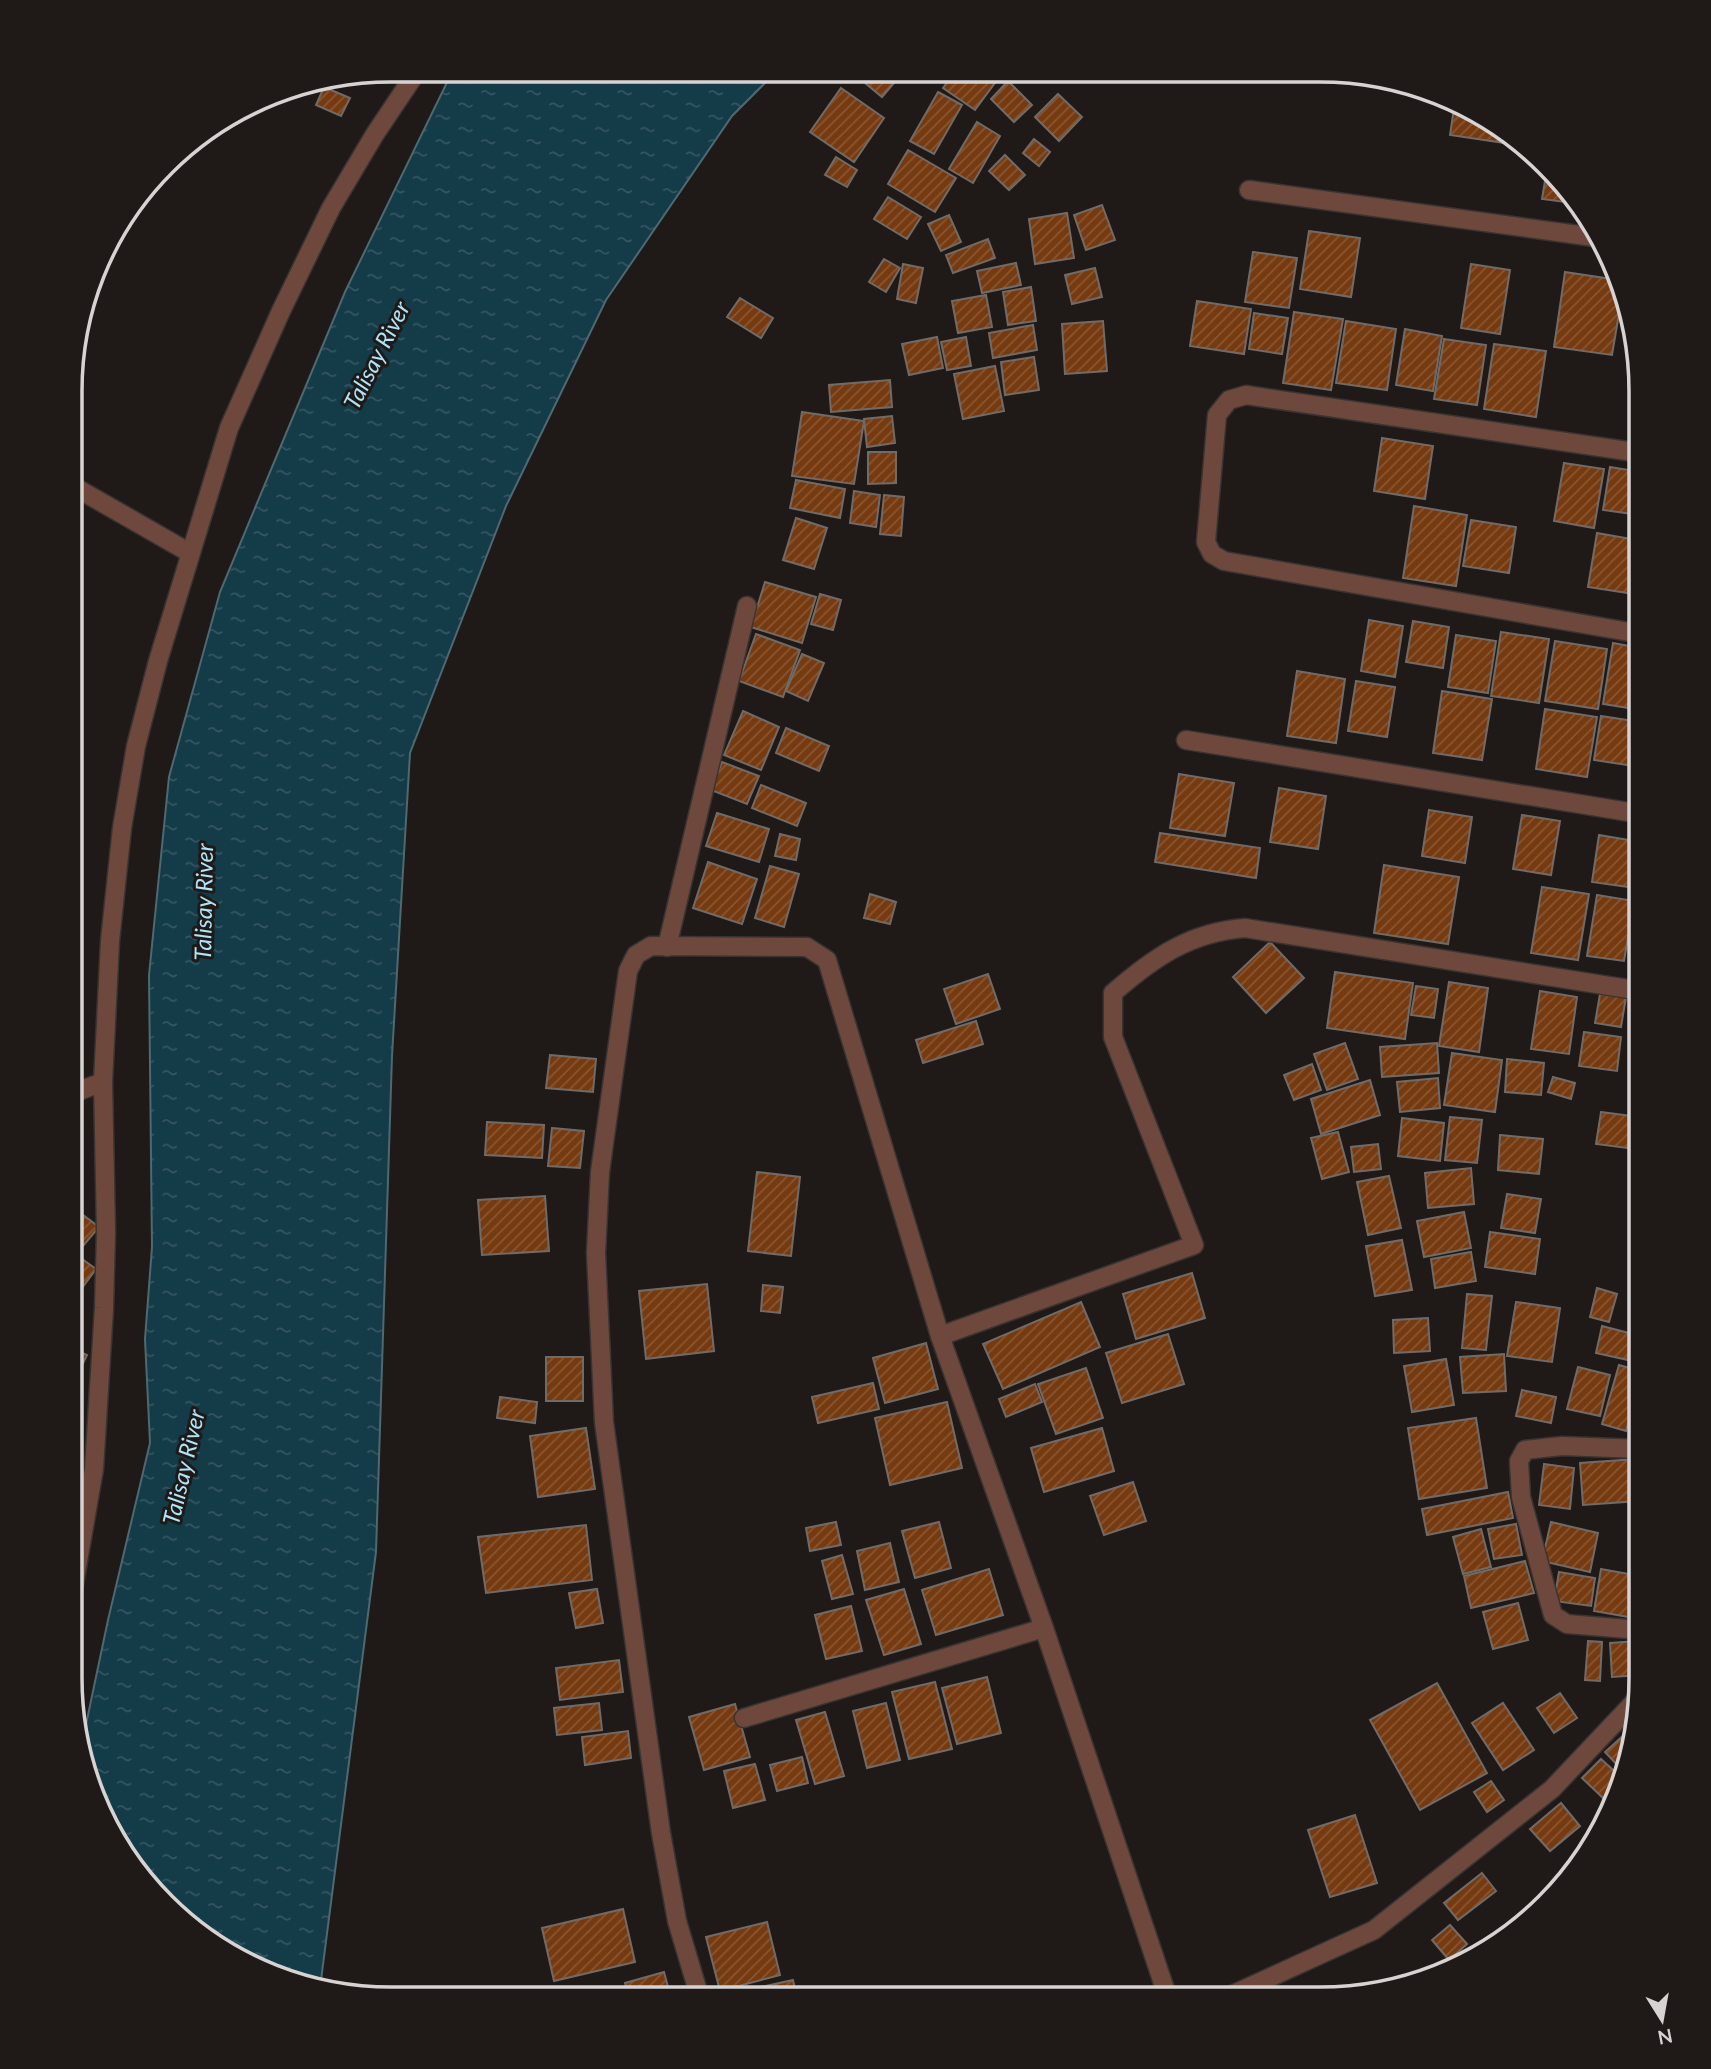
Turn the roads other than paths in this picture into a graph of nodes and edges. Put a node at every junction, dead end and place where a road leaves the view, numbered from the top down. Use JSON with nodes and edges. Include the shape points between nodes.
{"nodes":[{"id":1,"x":410,"y":82,"type":"edge"},
{"id":2,"x":1249,"y":190,"type":"dead end"},
{"id":3,"x":1586,"y":236,"type":"edge"},
{"id":4,"x":1629,"y":451,"type":"edge"},
{"id":5,"x":82,"y":492,"type":"edge"},
{"id":6,"x":190,"y":553,"type":"junction"},
{"id":7,"x":747,"y":606,"type":"dead end"},
{"id":8,"x":1629,"y":632,"type":"edge"},
{"id":9,"x":1186,"y":740,"type":"dead end"},
{"id":10,"x":1629,"y":812,"type":"edge"},
{"id":11,"x":667,"y":947,"type":"junction"},
{"id":12,"x":1629,"y":989,"type":"edge"},
{"id":13,"x":103,"y":1082,"type":"junction"},
{"id":14,"x":82,"y":1090,"type":"edge"},
{"id":15,"x":940,"y":1336,"type":"junction"},
{"id":16,"x":1629,"y":1448,"type":"edge"},
{"id":17,"x":82,"y":1539,"type":"edge"},
{"id":18,"x":1044,"y":1628,"type":"junction"},
{"id":19,"x":1629,"y":1629,"type":"edge"},
{"id":20,"x":1627,"y":1710,"type":"edge"},
{"id":21,"x":744,"y":1718,"type":"dead end"},
{"id":22,"x":697,"y":1987,"type":"edge"},
{"id":23,"x":1164,"y":1987,"type":"edge"},
{"id":24,"x":1249,"y":1987,"type":"edge"}],
"edges":[{"from":1,"to":6,"type":"street","via":[[331,208],[281,311],[229,428]]},
{"from":2,"to":3,"type":"street"},
{"from":4,"to":8,"type":"street","via":[[1246,395],[1229,400],[1217,415],[1206,542],[1212,554],[1224,561]]},
{"from":5,"to":6,"type":"street"},
{"from":6,"to":13,"type":"street","via":[[139,734],[122,828],[110,940]]},
{"from":7,"to":11,"type":"street"},
{"from":9,"to":10,"type":"street"},
{"from":11,"to":15,"type":"street","via":[[807,947],[827,960]]},
{"from":11,"to":22,"type":"street","via":[[651,946],[636,955],[628,971],[600,1172],[596,1252],[604,1422],[653,1778],[677,1921]]},
{"from":12,"to":15,"type":"street","via":[[1245,928],[1193,938],[1139,970],[1113,993],[1113,1037],[1194,1245]]},
{"from":13,"to":14,"type":"street"},
{"from":13,"to":17,"type":"street","via":[[106,1232],[92,1482]]},
{"from":15,"to":18,"type":"street"},
{"from":16,"to":19,"type":"street","via":[[1525,1450],[1519,1461],[1521,1497],[1553,1615],[1567,1624]]},
{"from":18,"to":21,"type":"street"},
{"from":18,"to":23,"type":"street"},
{"from":20,"to":24,"type":"street","via":[[1552,1789],[1374,1930]]}]}
